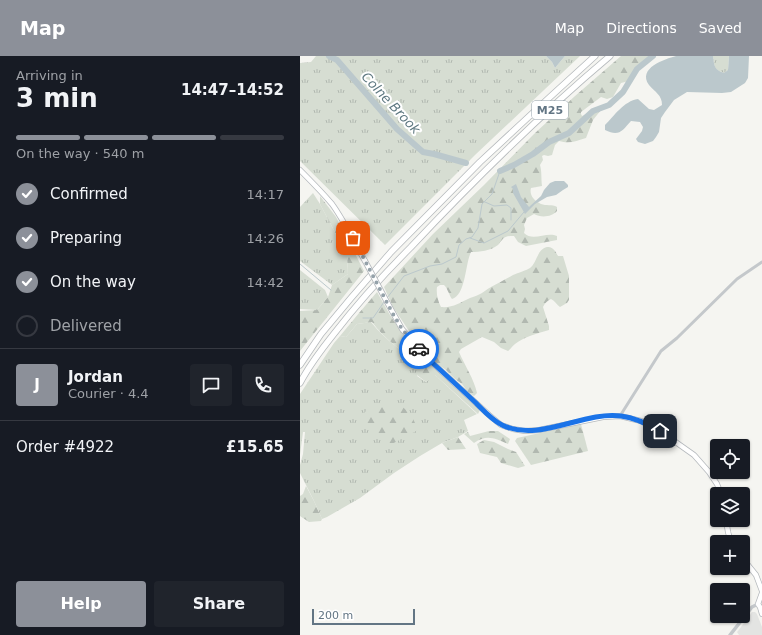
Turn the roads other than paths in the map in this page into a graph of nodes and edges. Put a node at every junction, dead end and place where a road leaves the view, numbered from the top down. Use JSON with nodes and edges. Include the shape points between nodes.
{"nodes":[{"id":1,"x":595,"y":56,"type":"edge"},
{"id":2,"x":610,"y":56,"type":"edge"},
{"id":3,"x":300,"y":171,"type":"edge"},
{"id":4,"x":762,"y":262,"type":"edge"},
{"id":5,"x":300,"y":365,"type":"edge"},
{"id":6,"x":300,"y":383,"type":"edge"},
{"id":7,"x":620,"y":416,"type":"junction"},
{"id":8,"x":718,"y":487,"type":"edge"},
{"id":9,"x":750,"y":568,"type":"edge"},
{"id":10,"x":762,"y":592,"type":"edge"},
{"id":11,"x":758,"y":604,"type":"junction"},
{"id":12,"x":762,"y":614,"type":"edge"},
{"id":13,"x":732,"y":634,"type":"edge"}],
"edges":[{"from":1,"to":5,"type":"highway","number":"M25","via":[[480,162],[391,252],[321,334]]},
{"from":2,"to":6,"type":"highway","number":"M25","via":[[491,165],[423,234],[354,309],[321,350]]},
{"from":3,"to":7,"type":"main road","bridge":true,"via":[[317,187],[342,219],[402,329],[427,358],[501,425],[525,431],[539,430],[603,416]]},
{"from":4,"to":7,"type":"street","via":[[737,279],[661,351]]},
{"from":7,"to":8,"type":"main road","via":[[648,424],[694,455]]},
{"from":9,"to":10,"type":"main road","via":[[756,575]]},
{"from":10,"to":11,"type":"main road"},
{"from":11,"to":12,"type":"main road"},
{"from":11,"to":13,"type":"street","via":[[752,607]]}]}
